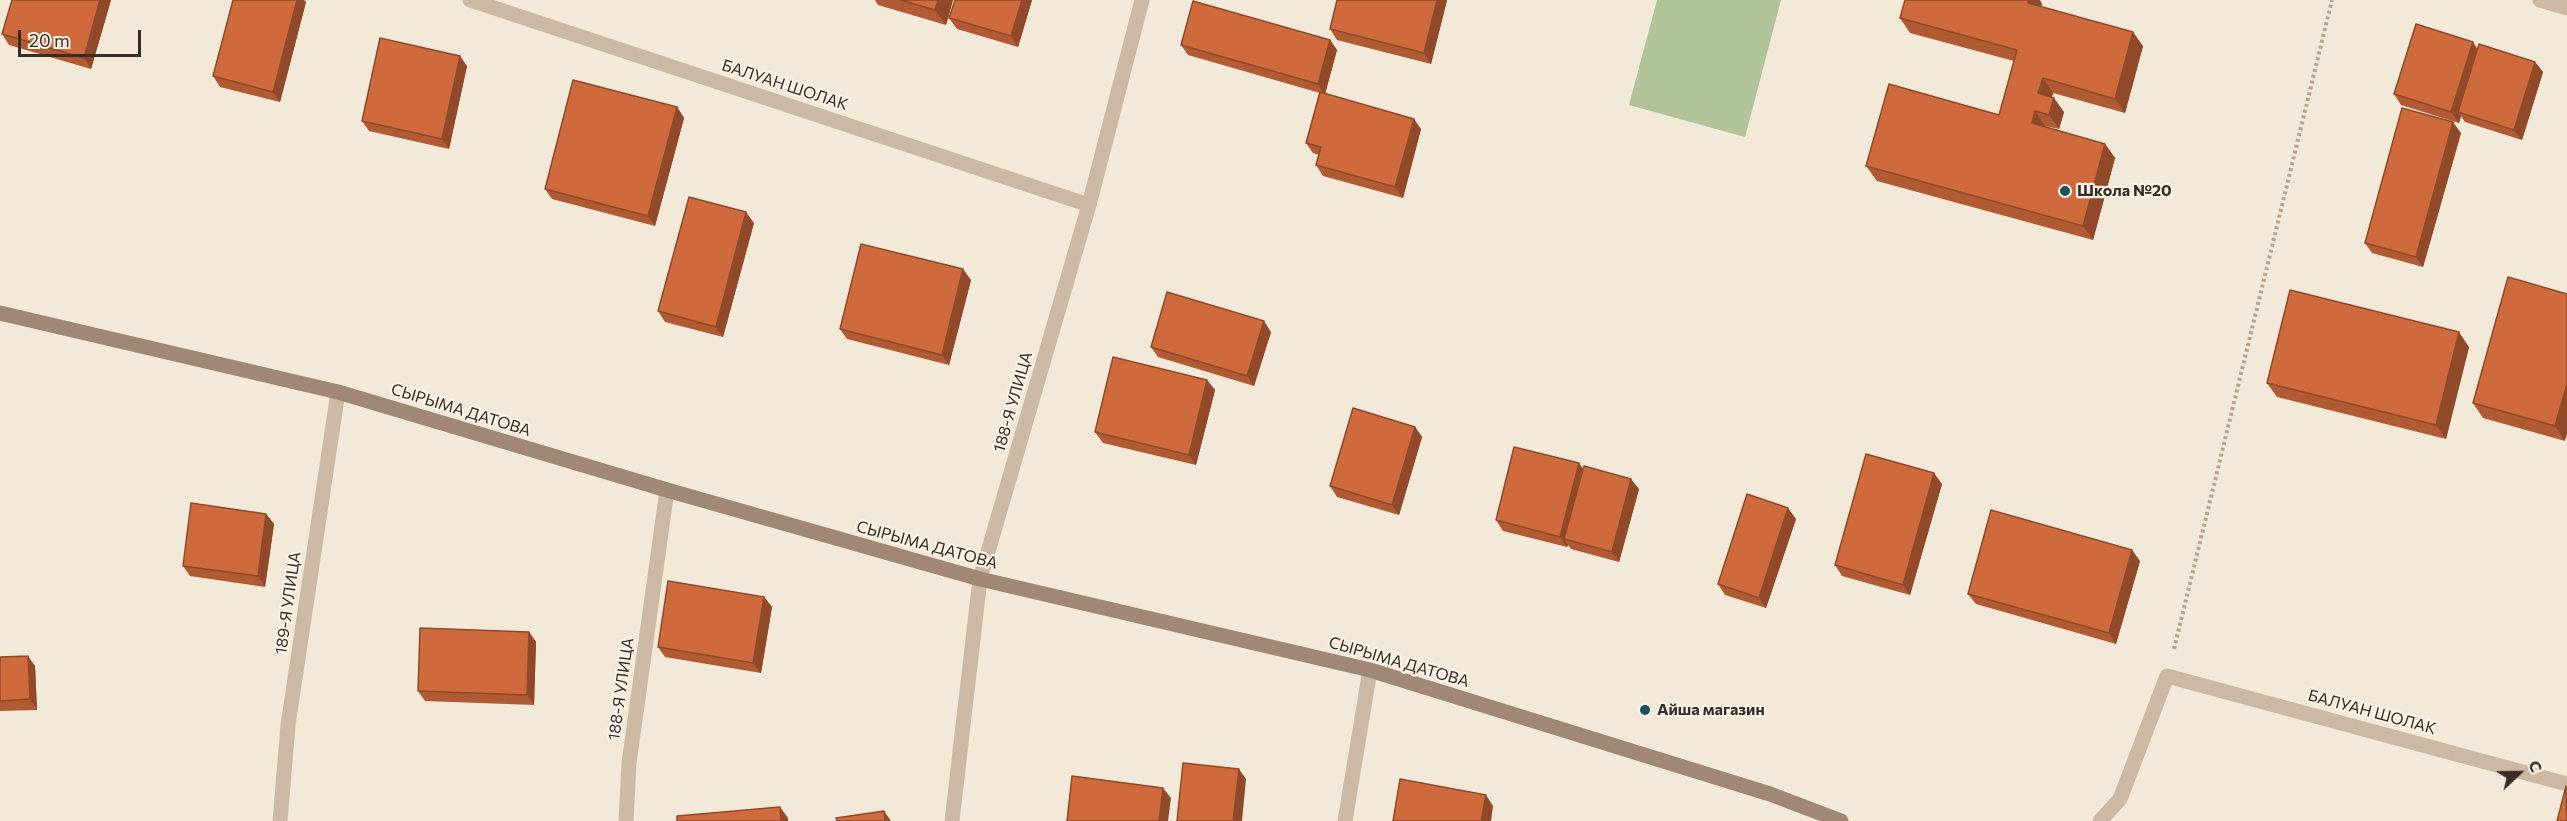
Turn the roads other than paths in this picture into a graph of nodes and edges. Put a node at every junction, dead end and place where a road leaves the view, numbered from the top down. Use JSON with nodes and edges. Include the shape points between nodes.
{"nodes":[{"id":1,"x":470,"y":0,"type":"edge"},
{"id":2,"x":1142,"y":0,"type":"edge"},
{"id":3,"x":2540,"y":0,"type":"edge"},
{"id":4,"x":2567,"y":8,"type":"edge"},
{"id":5,"x":1089,"y":205,"type":"junction"},
{"id":6,"x":0,"y":313,"type":"edge"},
{"id":7,"x":338,"y":392,"type":"junction"},
{"id":8,"x":667,"y":490,"type":"junction"},
{"id":9,"x":980,"y":579,"type":"junction"},
{"id":10,"x":1370,"y":670,"type":"junction"},
{"id":11,"x":2567,"y":783,"type":"edge"},
{"id":12,"x":280,"y":821,"type":"edge"},
{"id":13,"x":626,"y":821,"type":"edge"},
{"id":14,"x":952,"y":821,"type":"edge"},
{"id":15,"x":1345,"y":821,"type":"edge"},
{"id":16,"x":1841,"y":821,"type":"edge"},
{"id":17,"x":2100,"y":821,"type":"edge"}],
"edges":[{"from":1,"to":5,"type":"street","name":"БАЛУАН ШОЛАК"},
{"from":2,"to":5,"type":"street","name":"188-Я УЛИЦА"},
{"from":3,"to":4,"type":"street"},
{"from":5,"to":9,"type":"street","name":"188-Я УЛИЦА"},
{"from":6,"to":7,"type":"street","name":"СЫРЫМА ДАТОВА"},
{"from":7,"to":8,"type":"street","name":"СЫРЫМА ДАТОВА"},
{"from":7,"to":12,"type":"street","name":"189-Я УЛИЦА","via":[[288,725]]},
{"from":8,"to":9,"type":"street","name":"СЫРЫМА ДАТОВА"},
{"from":8,"to":13,"type":"street","name":"188-Я УЛИЦА","via":[[629,763]]},
{"from":9,"to":10,"type":"street","name":"СЫРЫМА ДАТОВА"},
{"from":9,"to":14,"type":"street","name":"188-Я УЛИЦА"},
{"from":10,"to":15,"type":"street"},
{"from":10,"to":16,"type":"street","name":"СЫРЫМА ДАТОВА","via":[[1770,794]]},
{"from":11,"to":17,"type":"street","name":"БАЛУАН ШОЛАК","via":[[2167,676],[2120,799]]}]}
